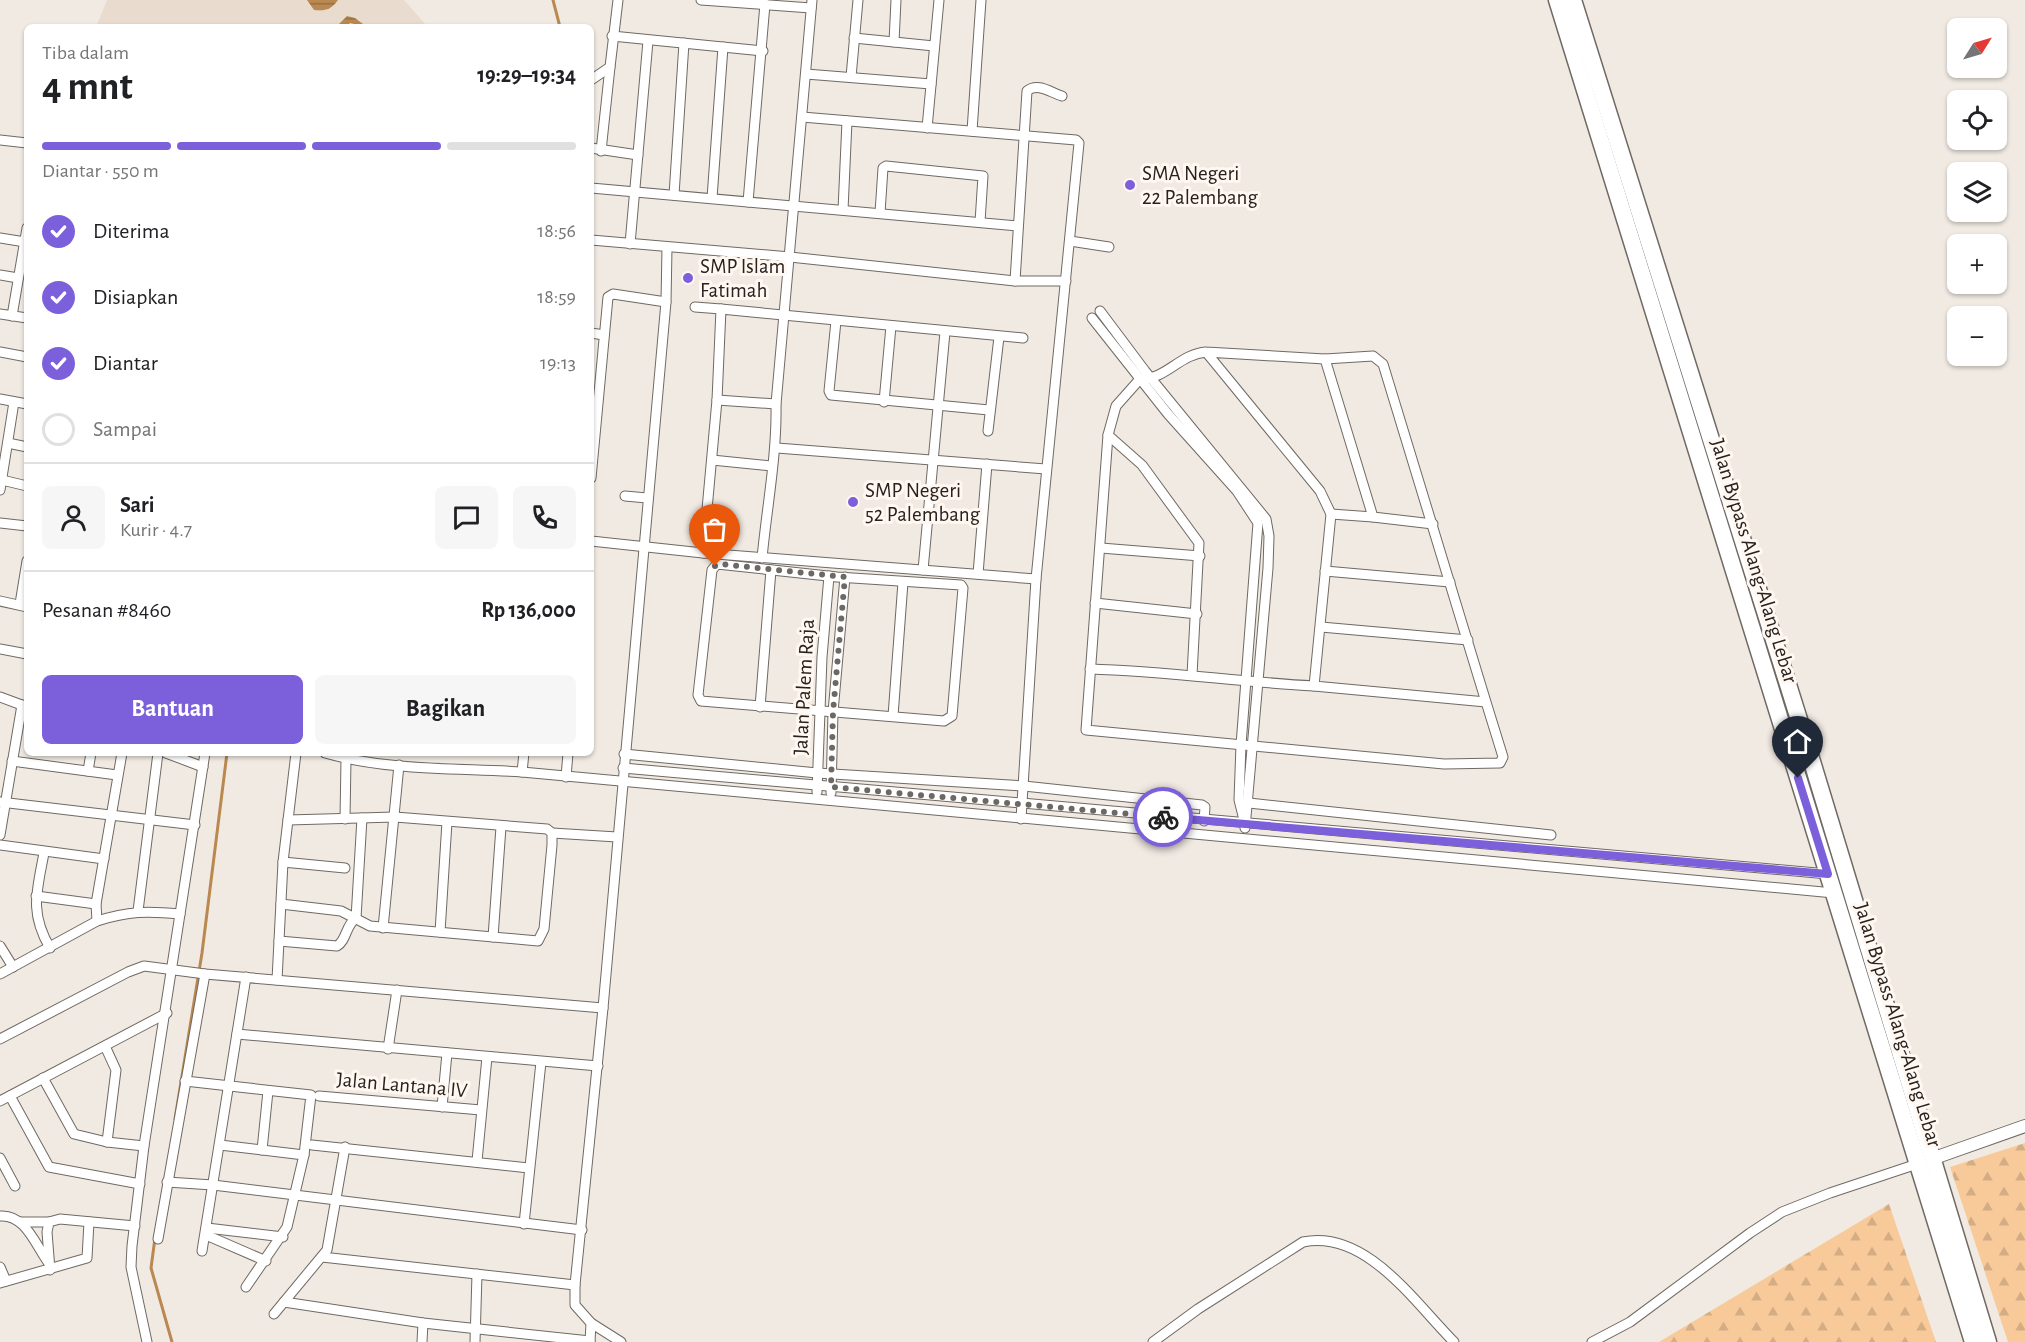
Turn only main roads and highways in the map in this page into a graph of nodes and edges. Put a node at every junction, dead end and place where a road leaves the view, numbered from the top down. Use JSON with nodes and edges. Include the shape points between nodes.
{"nodes":[{"id":1,"x":1557,"y":0,"type":"edge"},
{"id":2,"x":1573,"y":0,"type":"edge"},
{"id":3,"x":1644,"y":255,"type":"junction"},
{"id":4,"x":1930,"y":1160,"type":"junction"},
{"id":5,"x":1971,"y":1310,"type":"junction"},
{"id":6,"x":1972,"y":1342,"type":"edge"},
{"id":7,"x":1988,"y":1342,"type":"edge"}],
"edges":[{"from":1,"to":3,"type":"highway","name":"Jalan Bypass Alang-Alang Lebar"},
{"from":2,"to":3,"type":"highway","name":"Jalan Bypass Alang-Alang Lebar"},
{"from":3,"to":4,"type":"highway","name":"Jalan Bypass Alang-Alang Lebar","via":[[1807,745]]},
{"from":3,"to":4,"type":"highway","name":"Jalan Bypass Alang-Alang Lebar","via":[[1834,893]]},
{"from":4,"to":5,"type":"highway","name":"Jalan Bypass Alang-Alang Lebar"},
{"from":5,"to":6,"type":"highway","name":"Jalan Bypass Alang-Alang Lebar"},
{"from":5,"to":7,"type":"highway","name":"Jalan Bypass Alang-Alang Lebar"}]}
